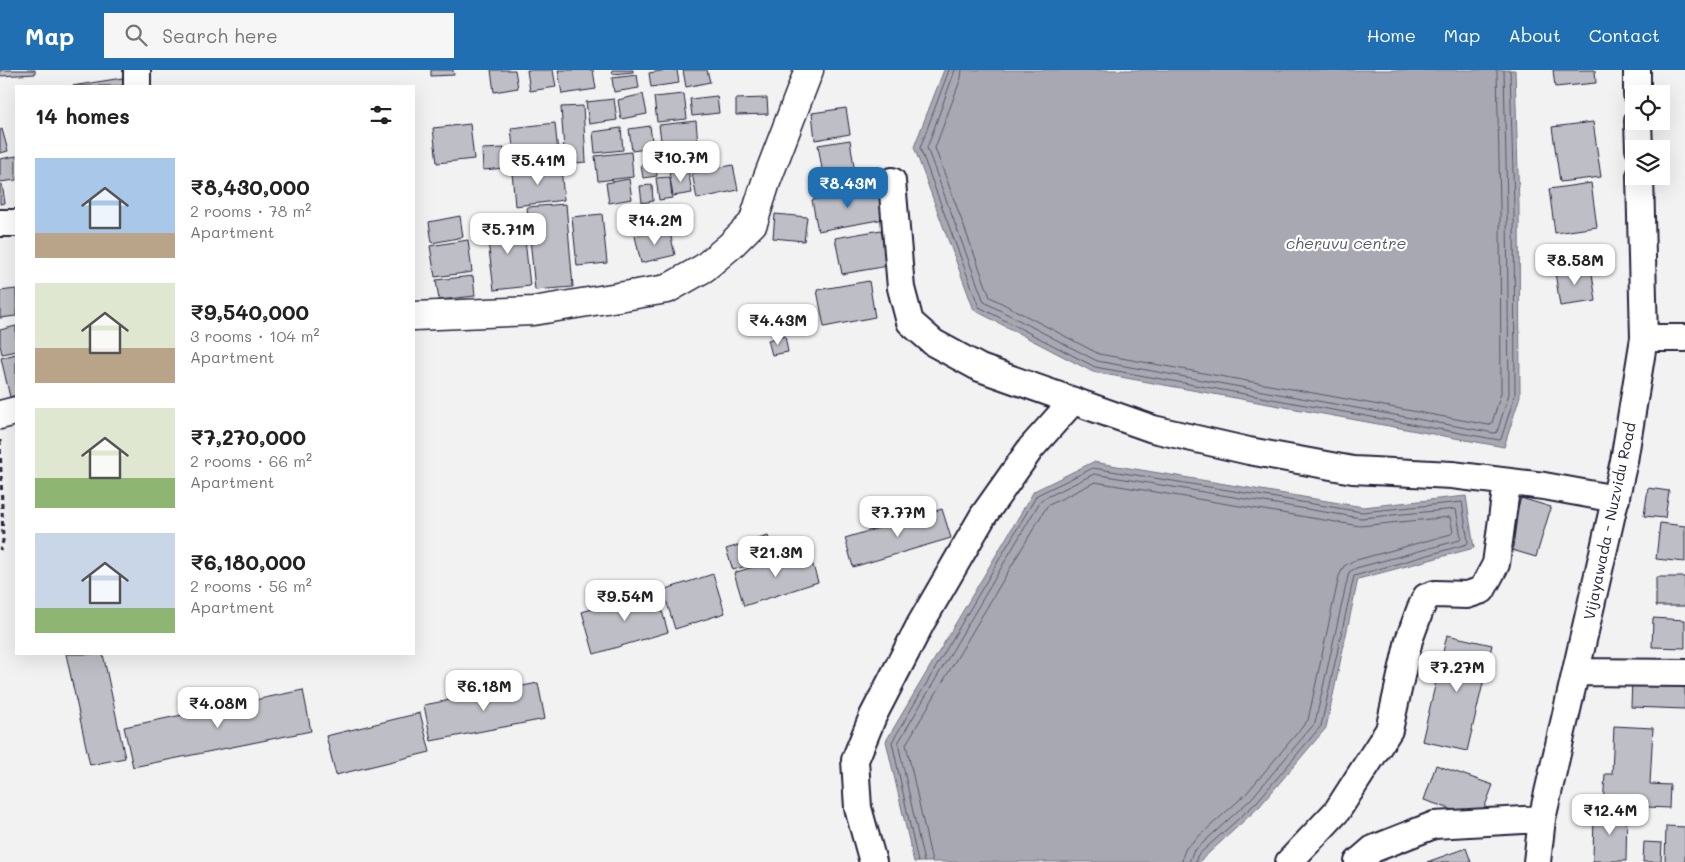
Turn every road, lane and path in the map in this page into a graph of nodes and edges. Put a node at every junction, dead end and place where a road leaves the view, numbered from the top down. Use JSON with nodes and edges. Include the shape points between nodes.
{"nodes":[{"id":1,"x":137,"y":70,"type":"edge"},
{"id":2,"x":809,"y":70,"type":"edge"},
{"id":3,"x":1637,"y":70,"type":"edge"},
{"id":4,"x":137,"y":85,"type":"edge"},
{"id":5,"x":1638,"y":85,"type":"edge"},
{"id":6,"x":892,"y":181,"type":"dead end"},
{"id":7,"x":1640,"y":185,"type":"edge"},
{"id":8,"x":15,"y":222,"type":"edge"},
{"id":9,"x":0,"y":223,"type":"edge"},
{"id":10,"x":415,"y":316,"type":"edge"},
{"id":11,"x":1644,"y":338,"type":"junction"},
{"id":12,"x":1685,"y":338,"type":"edge"},
{"id":13,"x":1072,"y":402,"type":"junction"},
{"id":14,"x":15,"y":411,"type":"edge"},
{"id":15,"x":0,"y":415,"type":"edge"},
{"id":16,"x":0,"y":440,"type":"edge"},
{"id":17,"x":1507,"y":482,"type":"junction"},
{"id":18,"x":1616,"y":499,"type":"junction"},
{"id":19,"x":0,"y":550,"type":"edge"},
{"id":20,"x":1577,"y":672,"type":"junction"},
{"id":21,"x":1685,"y":673,"type":"edge"},
{"id":22,"x":1542,"y":819,"type":"junction"},
{"id":23,"x":873,"y":862,"type":"edge"},
{"id":24,"x":1289,"y":862,"type":"edge"},
{"id":25,"x":1358,"y":862,"type":"edge"},
{"id":26,"x":1537,"y":862,"type":"edge"}],
"edges":[{"from":1,"to":4,"type":"street"},
{"from":2,"to":10,"type":"main road","via":[[769,172],[753,223],[704,268],[667,289],[638,294],[533,311]]},
{"from":3,"to":5,"type":"street"},
{"from":6,"to":13,"type":"street","via":[[902,288],[910,322],[934,343],[980,368]]},
{"from":7,"to":11,"type":"street","name":"Vijayawada - Nuzvidu Road"},
{"from":8,"to":9,"type":"street"},
{"from":11,"to":12,"type":"street"},
{"from":11,"to":18,"type":"street","name":"Vijayawada - Nuzvidu Road"},
{"from":13,"to":17,"type":"street","via":[[1153,429],[1353,470],[1452,475]]},
{"from":13,"to":23,"type":"street","via":[[1030,448],[983,516],[921,623],[873,716],[856,760],[858,808]]},
{"from":14,"to":15,"type":"main road"},
{"from":16,"to":19,"type":"path","via":[[3,541]]},
{"from":17,"to":18,"type":"street"},
{"from":17,"to":24,"type":"street","via":[[1496,564],[1482,590],[1467,595],[1435,594],[1426,598],[1409,640],[1389,730],[1337,811]]},
{"from":18,"to":20,"type":"street","name":"Vijayawada - Nuzvidu Road"},
{"from":20,"to":21,"type":"street"},
{"from":20,"to":22,"type":"street","name":"Vijayawada - Nuzvidu Road"},
{"from":22,"to":25,"type":"street","via":[[1434,825],[1373,849]]},
{"from":22,"to":26,"type":"street","name":"Vijayawada - Nuzvidu Road"}]}
